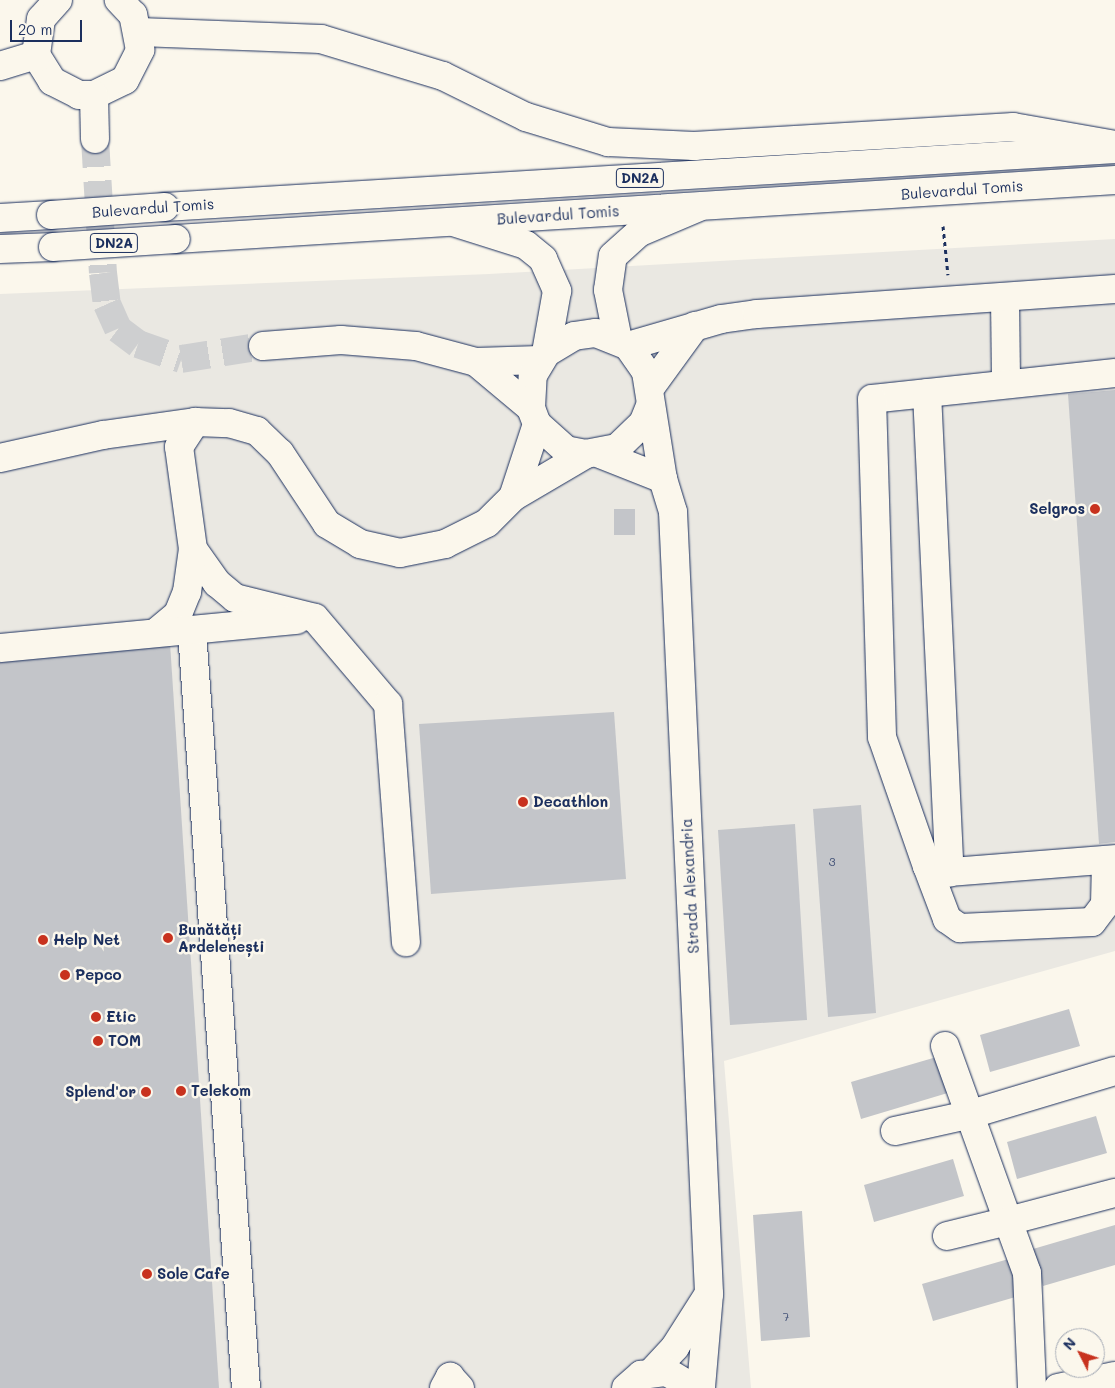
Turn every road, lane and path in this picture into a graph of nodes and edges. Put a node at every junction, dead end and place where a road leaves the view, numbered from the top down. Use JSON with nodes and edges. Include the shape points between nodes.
{"nodes":[{"id":1,"x":58,"y":0,"type":"edge"},
{"id":2,"x":119,"y":0,"type":"edge"},
{"id":3,"x":140,"y":32,"type":"junction"},
{"id":4,"x":36,"y":55,"type":"junction"},
{"id":5,"x":0,"y":66,"type":"edge"},
{"id":6,"x":94,"y":95,"type":"junction"},
{"id":7,"x":95,"y":139,"type":"tunnel mouth"},
{"id":8,"x":1115,"y":147,"type":"edge"},
{"id":9,"x":1115,"y":180,"type":"edge"},
{"id":10,"x":701,"y":206,"type":"junction"},
{"id":11,"x":0,"y":218,"type":"edge"},
{"id":12,"x":452,"y":222,"type":"junction"},
{"id":13,"x":943,"y":226,"type":"dead end"},
{"id":14,"x":0,"y":250,"type":"edge"},
{"id":15,"x":949,"y":285,"type":"dead end"},
{"id":16,"x":1115,"y":289,"type":"edge"},
{"id":17,"x":1005,"y":298,"type":"junction"},
{"id":18,"x":695,"y":326,"type":"junction"},
{"id":19,"x":623,"y":343,"type":"junction"},
{"id":20,"x":262,"y":346,"type":"tunnel mouth"},
{"id":21,"x":543,"y":356,"type":"junction"},
{"id":22,"x":476,"y":362,"type":"junction"},
{"id":23,"x":1115,"y":373,"type":"edge"},
{"id":24,"x":1006,"y":382,"type":"junction"},
{"id":25,"x":927,"y":393,"type":"junction"},
{"id":26,"x":650,"y":397,"type":"junction"},
{"id":27,"x":534,"y":416,"type":"junction"},
{"id":28,"x":195,"y":422,"type":"junction"},
{"id":29,"x":593,"y":454,"type":"junction"},
{"id":30,"x":0,"y":458,"type":"edge"},
{"id":31,"x":663,"y":479,"type":"junction"},
{"id":32,"x":512,"y":497,"type":"junction"},
{"id":33,"x":193,"y":549,"type":"junction"},
{"id":34,"x":315,"y":618,"type":"junction"},
{"id":35,"x":159,"y":630,"type":"junction"},
{"id":36,"x":192,"y":630,"type":"junction"},
{"id":37,"x":0,"y":648,"type":"edge"},
{"id":38,"x":1110,"y":859,"type":"edge"},
{"id":39,"x":939,"y":869,"type":"junction"},
{"id":40,"x":406,"y":942,"type":"dead end"},
{"id":41,"x":945,"y":1046,"type":"dead end"},
{"id":42,"x":1115,"y":1071,"type":"edge"},
{"id":43,"x":968,"y":1115,"type":"junction"},
{"id":44,"x":895,"y":1131,"type":"dead end"},
{"id":45,"x":1115,"y":1193,"type":"edge"},
{"id":46,"x":1008,"y":1221,"type":"junction"},
{"id":47,"x":947,"y":1236,"type":"dead end"},
{"id":48,"x":709,"y":1294,"type":"junction"},
{"id":49,"x":652,"y":1372,"type":"junction"},
{"id":50,"x":1115,"y":1376,"type":"edge"},
{"id":51,"x":246,"y":1388,"type":"edge"},
{"id":52,"x":444,"y":1388,"type":"edge"},
{"id":53,"x":460,"y":1388,"type":"edge"},
{"id":54,"x":626,"y":1388,"type":"edge"},
{"id":55,"x":694,"y":1388,"type":"edge"},
{"id":56,"x":701,"y":1388,"type":"edge"},
{"id":57,"x":1032,"y":1388,"type":"edge"},
{"id":58,"x":1058,"y":1388,"type":"edge"}],
"edges":[{"from":1,"to":4,"type":"street","via":[[41,19]]},
{"from":2,"to":3,"type":"street","via":[[133,14]]},
{"from":3,"to":6,"type":"street","via":[[140,50],[125,80]]},
{"from":3,"to":8,"type":"street","via":[[321,39],[443,76],[526,117],[608,142],[694,146],[1013,127]]},
{"from":4,"to":5,"type":"street"},
{"from":4,"to":6,"type":"street","via":[[52,81],[72,92]]},
{"from":6,"to":7,"type":"street"},
{"from":8,"to":11,"type":"street","name":"Bulevardul Tomis","number":"DN2A","bridge":true},
{"from":9,"to":10,"type":"street","name":"Bulevardul Tomis","number":"DN2A"},
{"from":10,"to":12,"type":"street","name":"Bulevardul Tomis","number":"DN2A"},
{"from":10,"to":19,"type":"street","via":[[640,232],[613,256],[608,290]]},
{"from":12,"to":14,"type":"street","name":"Bulevardul Tomis","number":"DN2A","bridge":true},
{"from":12,"to":21,"type":"street","via":[[526,245],[543,259],[557,291]]},
{"from":13,"to":15,"type":"path"},
{"from":16,"to":17,"type":"street"},
{"from":17,"to":18,"type":"street","via":[[756,314]]},
{"from":17,"to":24,"type":"street"},
{"from":18,"to":19,"type":"street"},
{"from":18,"to":26,"type":"street"},
{"from":19,"to":21,"type":"street","via":[[585,334],[564,340]]},
{"from":19,"to":26,"type":"street","via":[[639,358]]},
{"from":20,"to":22,"type":"street","via":[[341,340],[416,346]]},
{"from":21,"to":22,"type":"street"},
{"from":21,"to":27,"type":"street","via":[[532,375]]},
{"from":22,"to":27,"type":"street"},
{"from":23,"to":24,"type":"street"},
{"from":24,"to":25,"type":"street"},
{"from":25,"to":39,"type":"street"},
{"from":25,"to":39,"type":"street","via":[[872,399],[882,737]]},
{"from":26,"to":29,"type":"street","via":[[632,437]]},
{"from":26,"to":31,"type":"street","name":"Strada Alexandria"},
{"from":27,"to":29,"type":"street","via":[[566,450]]},
{"from":27,"to":32,"type":"street"},
{"from":28,"to":30,"type":"street","via":[[89,437]]},
{"from":28,"to":32,"type":"street","via":[[257,431],[280,453],[327,524],[360,544],[400,553],[445,544],[487,523]]},
{"from":28,"to":33,"type":"street","via":[[179,447]]},
{"from":29,"to":31,"type":"street"},
{"from":29,"to":32,"type":"street"},
{"from":31,"to":48,"type":"street","name":"Strada Alexandria","via":[[673,512]]},
{"from":33,"to":34,"type":"street","via":[[217,583],[236,598]]},
{"from":33,"to":35,"type":"street","via":[[188,592],[178,614]]},
{"from":34,"to":36,"type":"street"},
{"from":34,"to":40,"type":"street","via":[[388,704]]},
{"from":35,"to":36,"type":"street"},
{"from":35,"to":37,"type":"street"},
{"from":36,"to":51,"type":"street"},
{"from":38,"to":39,"type":"street"},
{"from":38,"to":39,"type":"street","via":[[1105,905],[1092,922],[960,928],[947,918]]},
{"from":41,"to":43,"type":"street"},
{"from":42,"to":43,"type":"street"},
{"from":43,"to":44,"type":"street"},
{"from":43,"to":46,"type":"street"},
{"from":45,"to":46,"type":"street"},
{"from":46,"to":47,"type":"street"},
{"from":46,"to":57,"type":"street","via":[[1027,1273]]},
{"from":48,"to":49,"type":"street","via":[[675,1347]]},
{"from":48,"to":56,"type":"street","name":"Strada Alexandria"},
{"from":49,"to":54,"type":"street"},
{"from":49,"to":55,"type":"street","via":[[680,1376]]},
{"from":50,"to":58,"type":"street"},
{"from":52,"to":53,"type":"street","via":[[450,1377]]}]}
